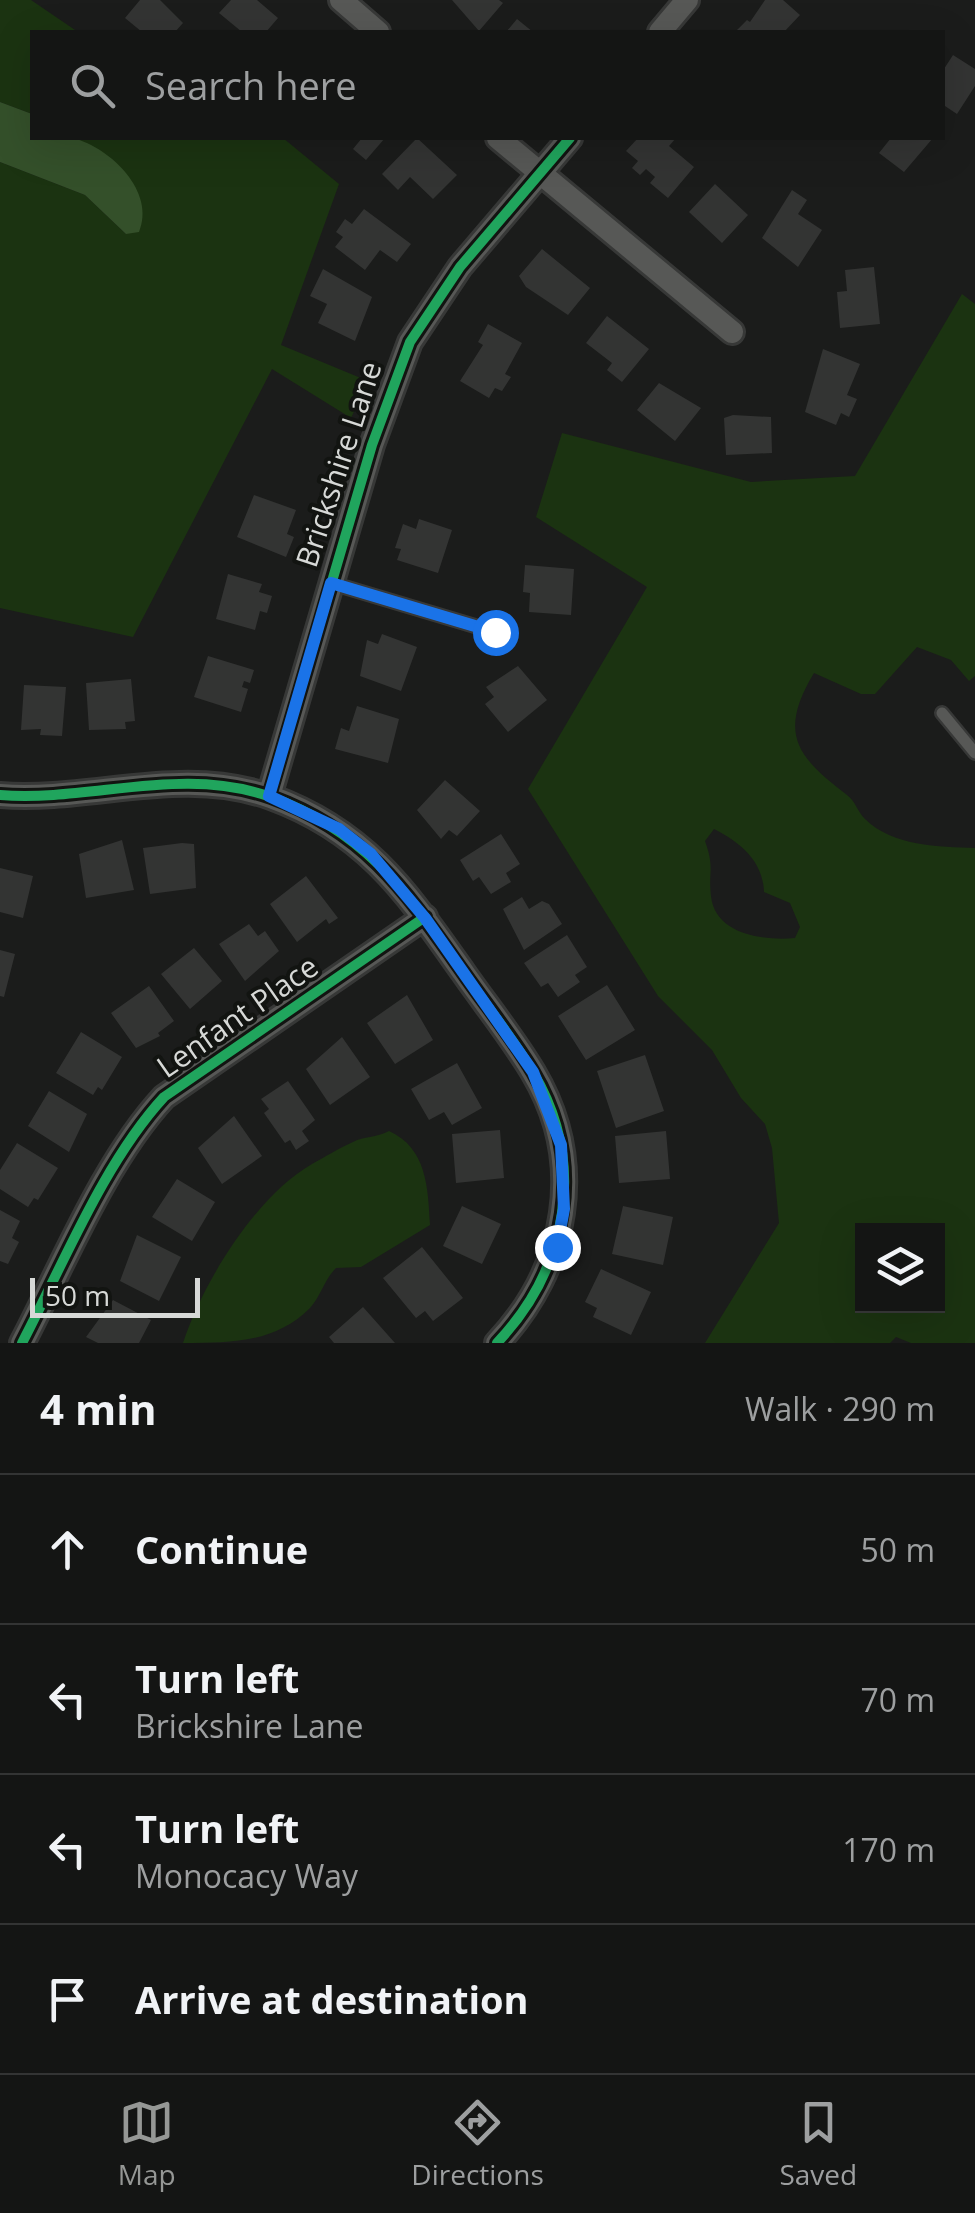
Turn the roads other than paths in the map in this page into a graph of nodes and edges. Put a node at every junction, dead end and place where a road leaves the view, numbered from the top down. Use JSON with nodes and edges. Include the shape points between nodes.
{"nodes":[{"id":1,"x":341,"y":0,"type":"edge"},
{"id":2,"x":687,"y":0,"type":"edge"},
{"id":3,"x":376,"y":30,"type":"edge"},
{"id":4,"x":662,"y":30,"type":"edge"},
{"id":5,"x":500,"y":140,"type":"edge"},
{"id":6,"x":568,"y":140,"type":"edge"},
{"id":7,"x":539,"y":174,"type":"junction"},
{"id":8,"x":732,"y":332,"type":"dead end"},
{"id":9,"x":331,"y":583,"type":"junction"},
{"id":10,"x":495,"y":632,"type":"dead end"},
{"id":11,"x":942,"y":713,"type":"dead end"},
{"id":12,"x":975,"y":753,"type":"edge"},
{"id":13,"x":0,"y":795,"type":"edge"},
{"id":14,"x":269,"y":796,"type":"junction"},
{"id":15,"x":425,"y":918,"type":"junction"},
{"id":16,"x":22,"y":1343,"type":"edge"},
{"id":17,"x":497,"y":1343,"type":"edge"}],
"edges":[{"from":1,"to":3,"type":"street"},
{"from":2,"to":4,"type":"street"},
{"from":5,"to":7,"type":"street"},
{"from":6,"to":7,"type":"street","name":"Brickshire Lane"},
{"from":7,"to":8,"type":"street"},
{"from":7,"to":9,"type":"street","name":"Brickshire Lane","via":[[460,267],[410,342]]},
{"from":9,"to":10,"type":"lane"},
{"from":9,"to":14,"type":"street","name":"Brickshire Lane"},
{"from":11,"to":12,"type":"lane"},
{"from":13,"to":14,"type":"street","via":[[172,782]]},
{"from":14,"to":15,"type":"street","via":[[339,829],[371,854]]},
{"from":15,"to":16,"type":"street","name":"Lenfant Place","via":[[164,1098],[91,1210]]},
{"from":15,"to":17,"type":"street","via":[[533,1072],[561,1145],[564,1209],[557,1247],[542,1283]]}]}
